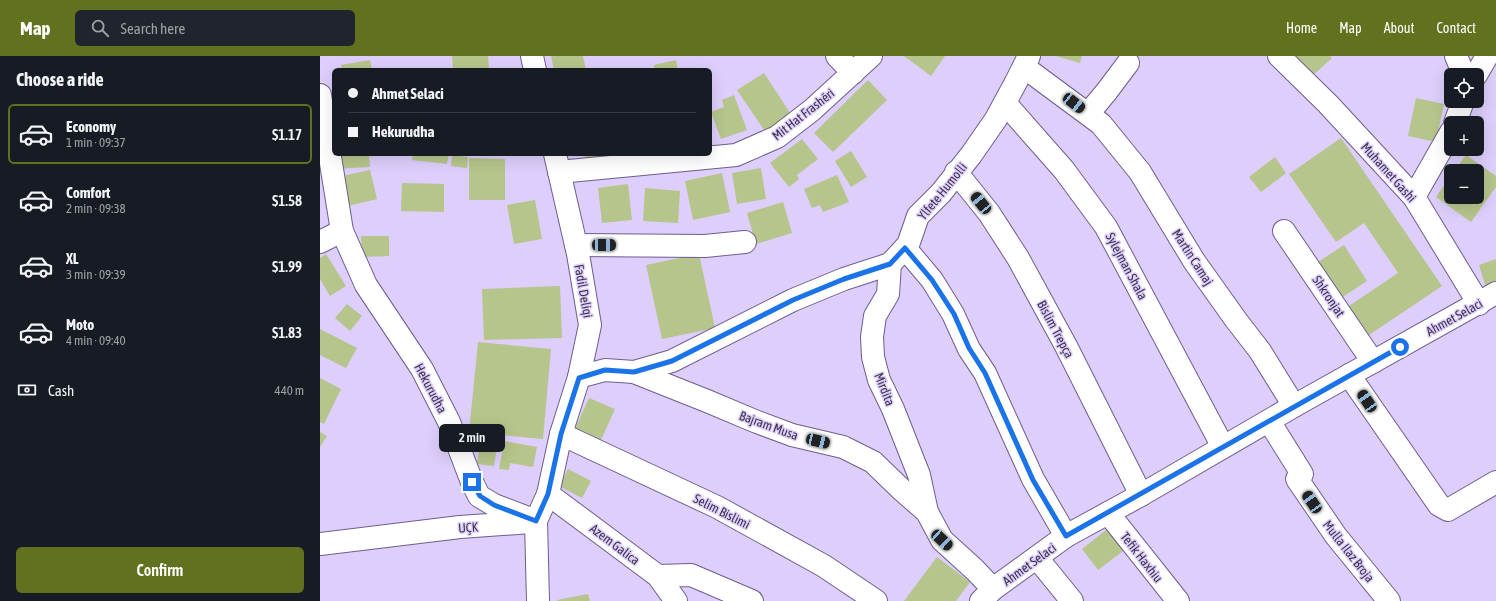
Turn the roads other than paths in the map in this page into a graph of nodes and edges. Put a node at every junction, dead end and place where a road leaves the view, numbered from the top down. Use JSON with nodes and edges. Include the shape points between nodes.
{"nodes":[{"id":1,"x":532,"y":56,"type":"edge"},
{"id":2,"x":837,"y":56,"type":"edge"},
{"id":3,"x":871,"y":56,"type":"edge"},
{"id":4,"x":1279,"y":56,"type":"edge"},
{"id":5,"x":1456,"y":56,"type":"edge"},
{"id":6,"x":1487,"y":56,"type":"edge"},
{"id":7,"x":1026,"y":61,"type":"edge"},
{"id":8,"x":1128,"y":63,"type":"dead end"},
{"id":9,"x":535,"y":68,"type":"edge"},
{"id":10,"x":1461,"y":68,"type":"edge"},
{"id":11,"x":1480,"y":68,"type":"edge"},
{"id":12,"x":854,"y":73,"type":"junction"},
{"id":13,"x":320,"y":95,"type":"edge"},
{"id":14,"x":1005,"y":103,"type":"junction"},
{"id":15,"x":1088,"y":114,"type":"junction"},
{"id":16,"x":1444,"y":144,"type":"edge"},
{"id":17,"x":557,"y":163,"type":"edge"},
{"id":18,"x":956,"y":172,"type":"junction"},
{"id":19,"x":1414,"y":197,"type":"junction"},
{"id":20,"x":342,"y":231,"type":"junction"},
{"id":21,"x":1284,"y":231,"type":"dead end"},
{"id":22,"x":320,"y":242,"type":"edge"},
{"id":23,"x":745,"y":242,"type":"dead end"},
{"id":24,"x":576,"y":245,"type":"junction"},
{"id":25,"x":905,"y":248,"type":"junction"},
{"id":26,"x":890,"y":264,"type":"junction"},
{"id":27,"x":1488,"y":298,"type":"edge"},
{"id":28,"x":1373,"y":362,"type":"junction"},
{"id":29,"x":634,"y":372,"type":"junction"},
{"id":30,"x":1349,"y":375,"type":"junction"},
{"id":31,"x":579,"y":378,"type":"junction"},
{"id":32,"x":1294,"y":406,"type":"junction"},
{"id":33,"x":1269,"y":421,"type":"junction"},
{"id":34,"x":561,"y":434,"type":"junction"},
{"id":35,"x":1223,"y":448,"type":"junction"},
{"id":36,"x":1496,"y":482,"type":"edge"},
{"id":37,"x":548,"y":494,"type":"junction"},
{"id":38,"x":1141,"y":495,"type":"junction"},
{"id":39,"x":927,"y":512,"type":"junction"},
{"id":40,"x":1108,"y":513,"type":"junction"},
{"id":41,"x":536,"y":521,"type":"junction"},
{"id":42,"x":1066,"y":536,"type":"junction"},
{"id":43,"x":320,"y":544,"type":"edge"},
{"id":44,"x":1037,"y":558,"type":"junction"},
{"id":45,"x":658,"y":576,"type":"junction"},
{"id":46,"x":987,"y":595,"type":"edge"},
{"id":47,"x":538,"y":601,"type":"edge"},
{"id":48,"x":676,"y":601,"type":"edge"},
{"id":49,"x":752,"y":601,"type":"edge"},
{"id":50,"x":876,"y":601,"type":"edge"},
{"id":51,"x":1072,"y":601,"type":"edge"},
{"id":52,"x":1178,"y":601,"type":"edge"},
{"id":53,"x":1389,"y":601,"type":"edge"}],
"edges":[{"from":1,"to":9,"type":"street"},
{"from":2,"to":12,"type":"street"},
{"from":3,"to":12,"type":"street","name":"Mit Hat Frashëri"},
{"from":4,"to":19,"type":"street","name":"Muhamet Gashi","via":[[1328,104]]},
{"from":5,"to":10,"type":"street"},
{"from":6,"to":11,"type":"street"},
{"from":7,"to":14,"type":"street","name":"Ylfete Humolli"},
{"from":7,"to":15,"type":"street","name":"Martin Camaj"},
{"from":8,"to":15,"type":"street"},
{"from":12,"to":17,"type":"street","name":"Mit Hat Frashëri","via":[[777,137],[736,155]]},
{"from":13,"to":20,"type":"street","name":"Hekurudha"},
{"from":14,"to":18,"type":"street","name":"Ylfete Humolli"},
{"from":14,"to":35,"type":"street","name":"Sylejman Shala","via":[[1064,170],[1106,227]]},
{"from":15,"to":32,"type":"street","name":"Martin Camaj","via":[[1101,124],[1140,172],[1194,261],[1260,351]]},
{"from":16,"to":19,"type":"street"},
{"from":17,"to":24,"type":"street","name":"Fadil Deliqi"},
{"from":18,"to":25,"type":"street","name":"Ylfete Humolli","via":[[918,216]]},
{"from":18,"to":38,"type":"street","name":"Bislim Trepça","via":[[989,214],[1018,258],[1066,346]]},
{"from":19,"to":27,"type":"street","name":"Muhamet Gashi"},
{"from":20,"to":22,"type":"street"},
{"from":20,"to":41,"type":"street","name":"Hekurudha","via":[[366,285],[422,369],[449,422],[480,496],[494,505]]},
{"from":21,"to":28,"type":"street","name":"Shkronjat"},
{"from":23,"to":24,"type":"street","name":"Fadil Deliqi","via":[[705,246]]},
{"from":24,"to":31,"type":"street","name":"Fadil Deliqi","via":[[590,325]]},
{"from":25,"to":26,"type":"street","name":"Ylfete Humolli"},
{"from":25,"to":42,"type":"street","via":[[932,280],[954,314],[969,348],[985,373],[1033,480]]},
{"from":26,"to":29,"type":"street","name":"Ylfete Humolli","via":[[793,300],[672,361]]},
{"from":26,"to":39,"type":"street","name":"Mirdita","via":[[888,294],[876,316],[872,337],[873,357],[879,380],[919,475]]},
{"from":27,"to":28,"type":"street","name":"Ahmet Selaci"},
{"from":28,"to":30,"type":"street","name":"Ahmet Selaci"},
{"from":29,"to":31,"type":"street","name":"Ylfete Humolli","via":[[605,370]]},
{"from":29,"to":39,"type":"street","name":"Bajram Musa","via":[[775,429],[843,447],[873,462]]},
{"from":30,"to":32,"type":"street","name":"Ahmet Selaci"},
{"from":30,"to":36,"type":"street","via":[[1439,506],[1448,510]]},
{"from":31,"to":34,"type":"street","name":"Fadil Deliqi"},
{"from":32,"to":33,"type":"street","name":"Ahmet Selaci"},
{"from":33,"to":35,"type":"street","name":"Ahmet Selaci"},
{"from":33,"to":53,"type":"street","name":"Mulla Ilaz Broja","via":[[1302,474],[1297,479],[1336,536]]},
{"from":34,"to":37,"type":"street","name":"Fadil Deliqi"},
{"from":34,"to":50,"type":"street","name":"Selim Bislimi","via":[[717,507],[824,566]]},
{"from":35,"to":38,"type":"street","name":"Ahmet Selaci"},
{"from":37,"to":41,"type":"street","name":"Fadil Deliqi"},
{"from":37,"to":45,"type":"street","name":"Azem Galica"},
{"from":38,"to":40,"type":"street","name":"Ahmet Selaci"},
{"from":39,"to":46,"type":"street","name":"Bajram Musa","via":[[942,540],[975,570]]},
{"from":40,"to":42,"type":"street","name":"Ahmet Selaci"},
{"from":40,"to":52,"type":"street","name":"Tefik Haxhiu"},
{"from":41,"to":43,"type":"street","name":"UÇK","via":[[460,527]]},
{"from":41,"to":47,"type":"street"},
{"from":42,"to":44,"type":"street","name":"Ahmet Selaci"},
{"from":44,"to":46,"type":"street","name":"Ahmet Selaci"},
{"from":44,"to":51,"type":"street"},
{"from":45,"to":48,"type":"street","name":"Azem Galica"},
{"from":45,"to":49,"type":"street","via":[[691,575]]}]}
